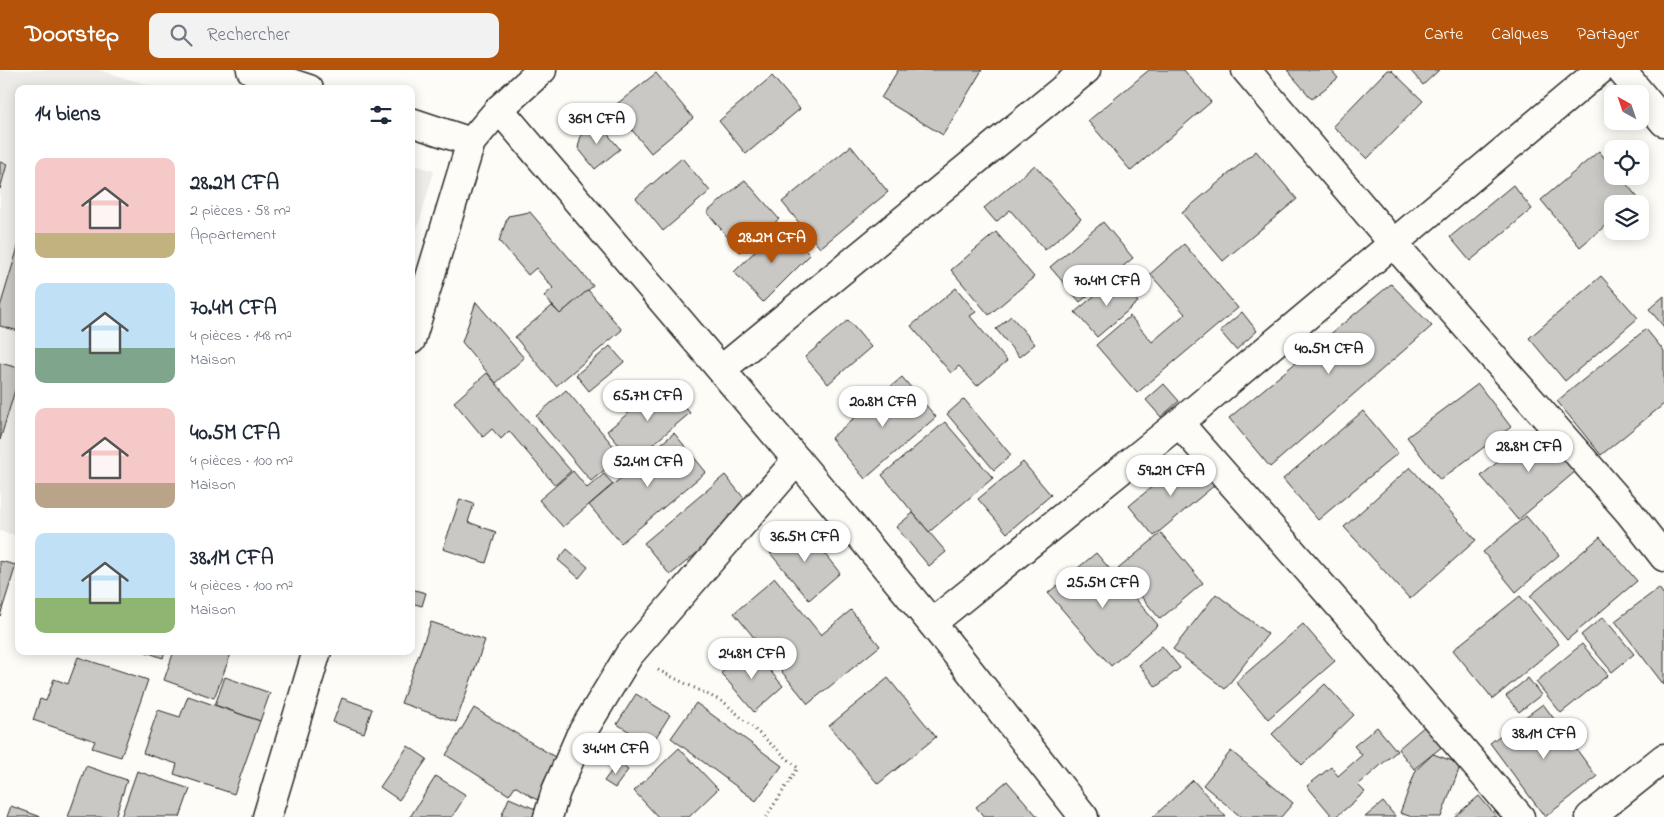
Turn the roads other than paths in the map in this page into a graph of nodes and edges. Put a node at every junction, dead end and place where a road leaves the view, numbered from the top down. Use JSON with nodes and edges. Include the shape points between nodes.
{"nodes":[{"id":1,"x":251,"y":70,"type":"edge"},
{"id":2,"x":542,"y":70,"type":"edge"},
{"id":3,"x":1086,"y":70,"type":"edge"},
{"id":4,"x":1246,"y":70,"type":"edge"},
{"id":5,"x":1600,"y":70,"type":"edge"},
{"id":6,"x":1621,"y":70,"type":"edge"},
{"id":7,"x":297,"y":85,"type":"edge"},
{"id":8,"x":499,"y":109,"type":"junction"},
{"id":9,"x":1664,"y":122,"type":"edge"},
{"id":10,"x":415,"y":123,"type":"edge"},
{"id":11,"x":471,"y":142,"type":"junction"},
{"id":12,"x":1393,"y":243,"type":"junction"},
{"id":13,"x":415,"y":327,"type":"edge"},
{"id":14,"x":722,"y":369,"type":"junction"},
{"id":15,"x":1178,"y":422,"type":"junction"},
{"id":16,"x":797,"y":460,"type":"junction"},
{"id":17,"x":1664,"y":557,"type":"edge"},
{"id":18,"x":932,"y":623,"type":"junction"},
{"id":19,"x":316,"y":655,"type":"edge"},
{"id":20,"x":1664,"y":758,"type":"edge"},
{"id":21,"x":267,"y":817,"type":"edge"},
{"id":22,"x":548,"y":817,"type":"edge"},
{"id":23,"x":1084,"y":817,"type":"edge"},
{"id":24,"x":1520,"y":817,"type":"edge"},
{"id":25,"x":1590,"y":817,"type":"edge"}],
"edges":[{"from":1,"to":7,"type":"street"},
{"from":2,"to":8,"type":"street"},
{"from":3,"to":14,"type":"street"},
{"from":4,"to":12,"type":"street"},
{"from":5,"to":12,"type":"street"},
{"from":6,"to":9,"type":"street"},
{"from":8,"to":11,"type":"street"},
{"from":8,"to":14,"type":"street"},
{"from":10,"to":11,"type":"street"},
{"from":11,"to":13,"type":"street"},
{"from":12,"to":15,"type":"street"},
{"from":12,"to":17,"type":"street","via":[[1629,512]]},
{"from":14,"to":16,"type":"street"},
{"from":15,"to":18,"type":"street"},
{"from":15,"to":24,"type":"street"},
{"from":16,"to":18,"type":"street"},
{"from":16,"to":22,"type":"street","via":[[629,655],[580,736]]},
{"from":18,"to":23,"type":"street"},
{"from":19,"to":21,"type":"street"},
{"from":20,"to":25,"type":"street"}]}
